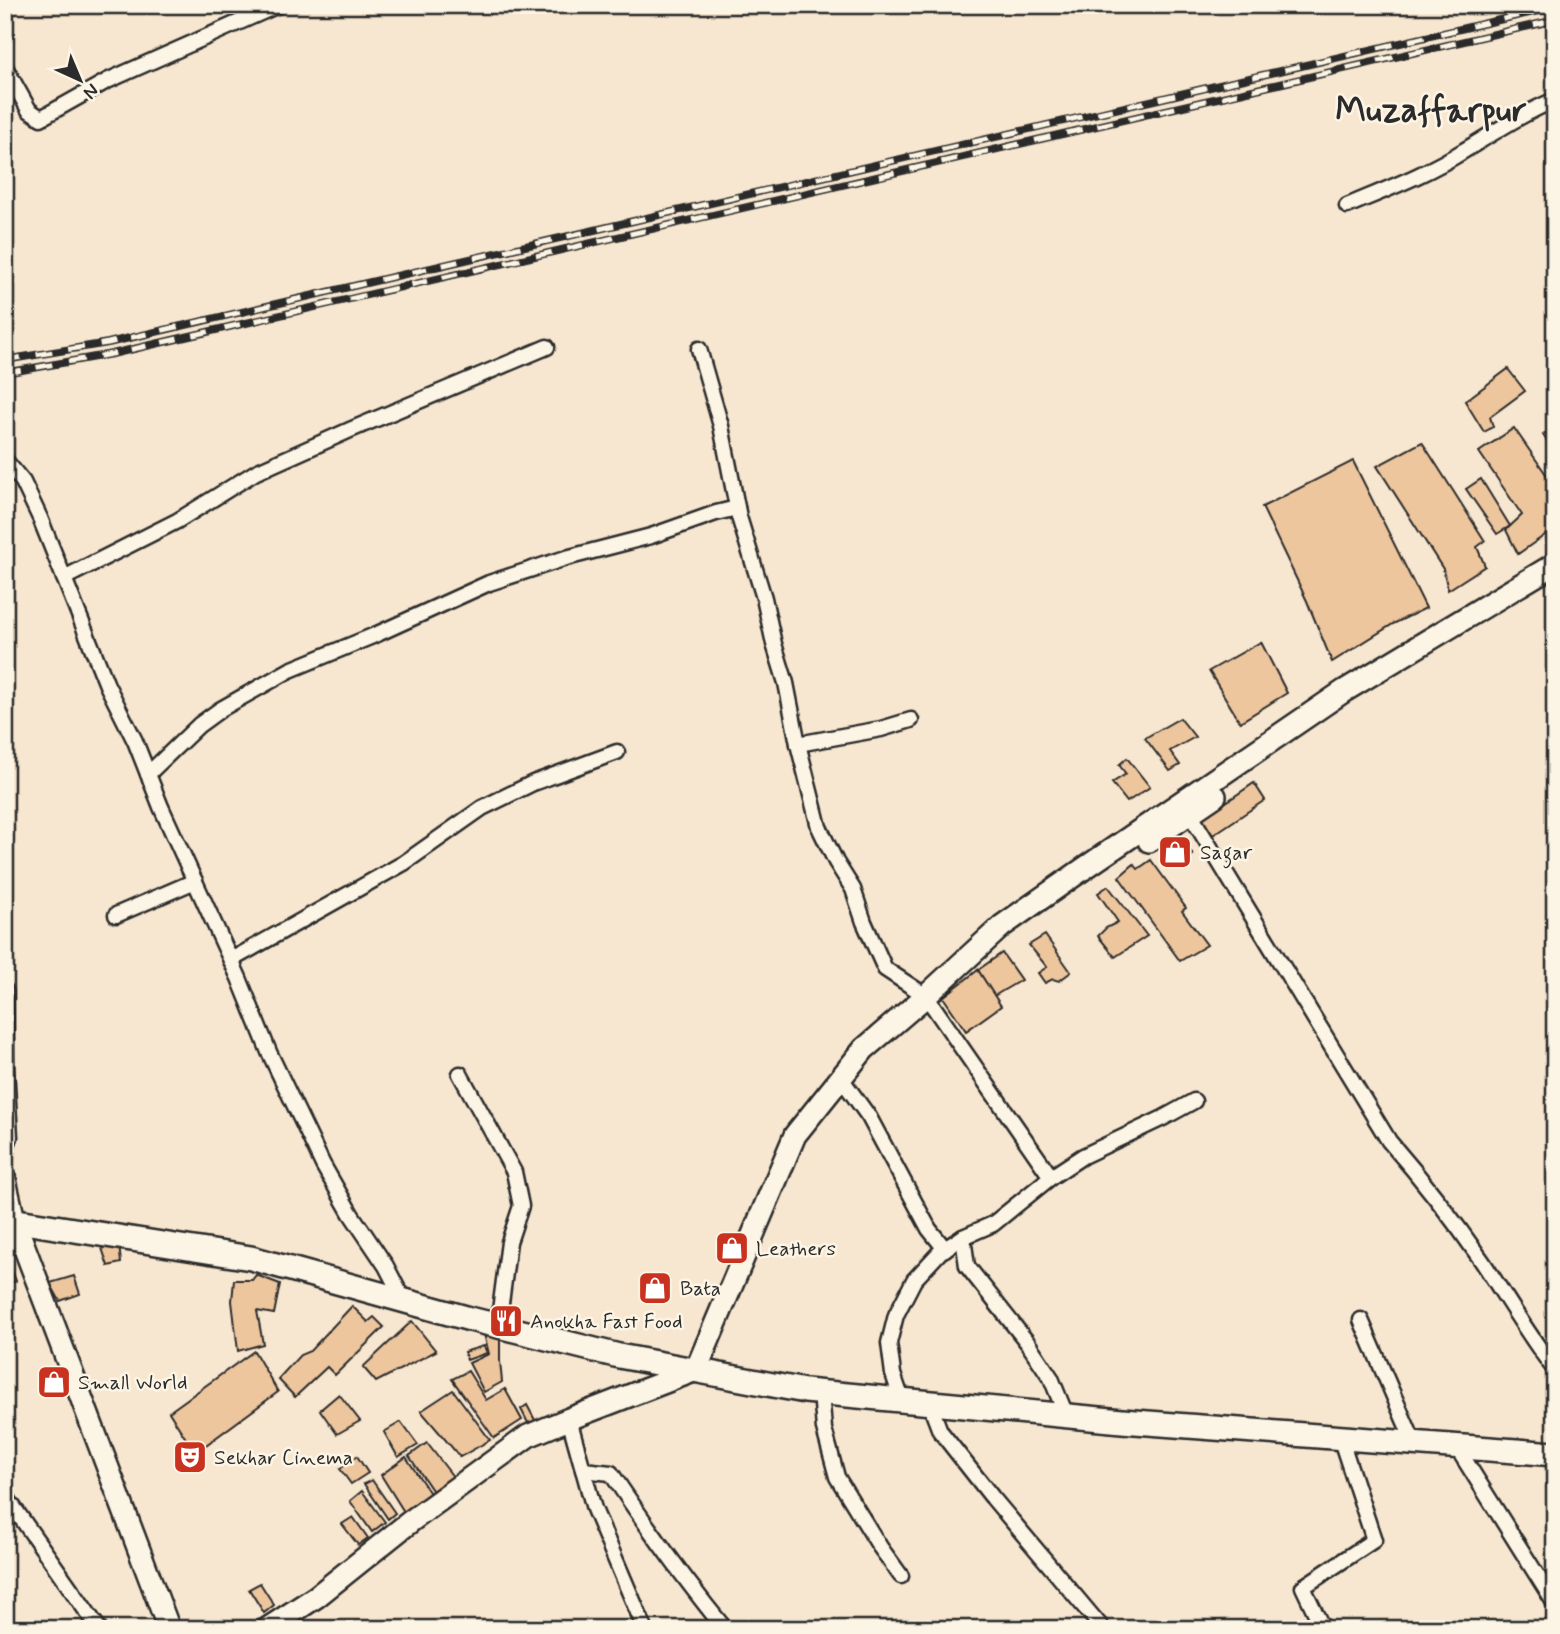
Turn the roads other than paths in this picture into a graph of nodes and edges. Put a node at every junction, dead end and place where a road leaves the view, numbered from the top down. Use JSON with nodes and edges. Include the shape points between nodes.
{"nodes":[{"id":1,"x":278,"y":5,"type":"edge"},
{"id":2,"x":5,"y":67,"type":"edge"},
{"id":3,"x":1555,"y":100,"type":"edge"},
{"id":4,"x":1348,"y":206,"type":"dead end"},
{"id":5,"x":547,"y":347,"type":"dead end"},
{"id":6,"x":699,"y":349,"type":"dead end"},
{"id":7,"x":5,"y":460,"type":"edge"},
{"id":8,"x":737,"y":508,"type":"junction"},
{"id":9,"x":1555,"y":550,"type":"edge"},
{"id":10,"x":1555,"y":564,"type":"edge"},
{"id":11,"x":1555,"y":576,"type":"edge"},
{"id":12,"x":64,"y":578,"type":"junction"},
{"id":13,"x":911,"y":720,"type":"dead end"},
{"id":14,"x":798,"y":744,"type":"junction"},
{"id":15,"x":617,"y":752,"type":"dead end"},
{"id":16,"x":148,"y":774,"type":"junction"},
{"id":17,"x":1190,"y":814,"type":"junction"},
{"id":18,"x":1079,"y":872,"type":"junction"},
{"id":19,"x":195,"y":881,"type":"junction"},
{"id":20,"x":116,"y":915,"type":"dead end"},
{"id":21,"x":231,"y":960,"type":"junction"},
{"id":22,"x":5,"y":990,"type":"edge"},
{"id":23,"x":926,"y":996,"type":"junction"},
{"id":24,"x":460,"y":1074,"type":"dead end"},
{"id":25,"x":841,"y":1078,"type":"junction"},
{"id":26,"x":1194,"y":1101,"type":"dead end"},
{"id":27,"x":5,"y":1150,"type":"edge"},
{"id":28,"x":1052,"y":1177,"type":"junction"},
{"id":29,"x":5,"y":1180,"type":"edge"},
{"id":30,"x":10,"y":1219,"type":"edge"},
{"id":31,"x":962,"y":1237,"type":"junction"},
{"id":32,"x":945,"y":1249,"type":"junction"},
{"id":33,"x":404,"y":1301,"type":"junction"},
{"id":34,"x":1361,"y":1320,"type":"dead end"},
{"id":35,"x":498,"y":1326,"type":"junction"},
{"id":36,"x":696,"y":1370,"type":"junction"},
{"id":37,"x":1555,"y":1370,"type":"edge"},
{"id":38,"x":821,"y":1392,"type":"junction"},
{"id":39,"x":902,"y":1400,"type":"junction"},
{"id":40,"x":929,"y":1402,"type":"junction"},
{"id":41,"x":1066,"y":1415,"type":"junction"},
{"id":42,"x":569,"y":1419,"type":"junction"},
{"id":43,"x":1339,"y":1437,"type":"junction"},
{"id":44,"x":1414,"y":1443,"type":"junction"},
{"id":45,"x":1456,"y":1446,"type":"junction"},
{"id":46,"x":1555,"y":1454,"type":"edge"},
{"id":47,"x":583,"y":1469,"type":"junction"},
{"id":48,"x":5,"y":1494,"type":"edge"},
{"id":49,"x":901,"y":1576,"type":"dead end"},
{"id":50,"x":1555,"y":1604,"type":"edge"},
{"id":51,"x":99,"y":1629,"type":"edge"},
{"id":52,"x":169,"y":1629,"type":"edge"},
{"id":53,"x":267,"y":1629,"type":"edge"},
{"id":54,"x":645,"y":1629,"type":"edge"},
{"id":55,"x":725,"y":1629,"type":"edge"},
{"id":56,"x":1103,"y":1629,"type":"edge"},
{"id":57,"x":1323,"y":1629,"type":"edge"}],
"edges":[{"from":1,"to":2,"type":"street","via":[[107,81],[41,118],[29,110]]},
{"from":3,"to":4,"type":"street","via":[[1445,161]]},
{"from":5,"to":12,"type":"street","via":[[256,472],[177,521]]},
{"from":6,"to":8,"type":"street"},
{"from":7,"to":12,"type":"street","via":[[23,482]]},
{"from":8,"to":14,"type":"street","via":[[786,683]]},
{"from":8,"to":16,"type":"street","via":[[489,583],[290,670],[198,725]]},
{"from":9,"to":18,"type":"main road","via":[[1331,682],[1086,851]]},
{"from":10,"to":18,"type":"main road","via":[[1344,691]]},
{"from":11,"to":17,"type":"main road","via":[[1344,704]]},
{"from":12,"to":16,"type":"street"},
{"from":13,"to":14,"type":"street"},
{"from":14,"to":23,"type":"street","via":[[819,827],[853,889],[885,969]]},
{"from":15,"to":21,"type":"street","via":[[533,783],[482,808],[404,863]]},
{"from":16,"to":19,"type":"street"},
{"from":17,"to":18,"type":"main road","via":[[1100,872]]},
{"from":17,"to":37,"type":"street","via":[[1389,1141],[1451,1218]]},
{"from":18,"to":23,"type":"main road","via":[[1002,926]]},
{"from":19,"to":20,"type":"street"},
{"from":19,"to":21,"type":"street"},
{"from":21,"to":33,"type":"street","via":[[323,1165]]},
{"from":22,"to":27,"type":"street","via":[[10,1137]]},
{"from":23,"to":25,"type":"main road","via":[[864,1049]]},
{"from":23,"to":28,"type":"street"},
{"from":24,"to":35,"type":"street","via":[[514,1172],[521,1206],[509,1242]]},
{"from":25,"to":32,"type":"street","via":[[869,1117]]},
{"from":25,"to":36,"type":"main road","via":[[795,1135]]},
{"from":26,"to":28,"type":"street","via":[[1083,1156]]},
{"from":28,"to":31,"type":"street","via":[[993,1224]]},
{"from":29,"to":30,"type":"main road"},
{"from":30,"to":33,"type":"main road","via":[[251,1258]]},
{"from":30,"to":52,"type":"main road"},
{"from":31,"to":32,"type":"street"},
{"from":31,"to":41,"type":"street","via":[[967,1266],[1051,1378]]},
{"from":32,"to":39,"type":"street","via":[[914,1280],[896,1315],[889,1343]]},
{"from":33,"to":35,"type":"main road"},
{"from":34,"to":44,"type":"street"},
{"from":35,"to":36,"type":"main road"},
{"from":36,"to":38,"type":"main road"},
{"from":36,"to":42,"type":"main road"},
{"from":38,"to":39,"type":"main road"},
{"from":38,"to":49,"type":"street","via":[[824,1429],[837,1477]]},
{"from":39,"to":40,"type":"main road"},
{"from":40,"to":41,"type":"main road"},
{"from":40,"to":56,"type":"street","via":[[940,1431]]},
{"from":41,"to":43,"type":"main road"},
{"from":42,"to":47,"type":"street"},
{"from":42,"to":53,"type":"main road","via":[[528,1436]]},
{"from":43,"to":44,"type":"main road"},
{"from":43,"to":57,"type":"street","via":[[1374,1540],[1303,1587]]},
{"from":44,"to":45,"type":"main road"},
{"from":45,"to":46,"type":"main road"},
{"from":45,"to":50,"type":"street"},
{"from":47,"to":54,"type":"street","via":[[594,1509]]},
{"from":47,"to":55,"type":"street","via":[[611,1474]]},
{"from":48,"to":51,"type":"street"}]}
